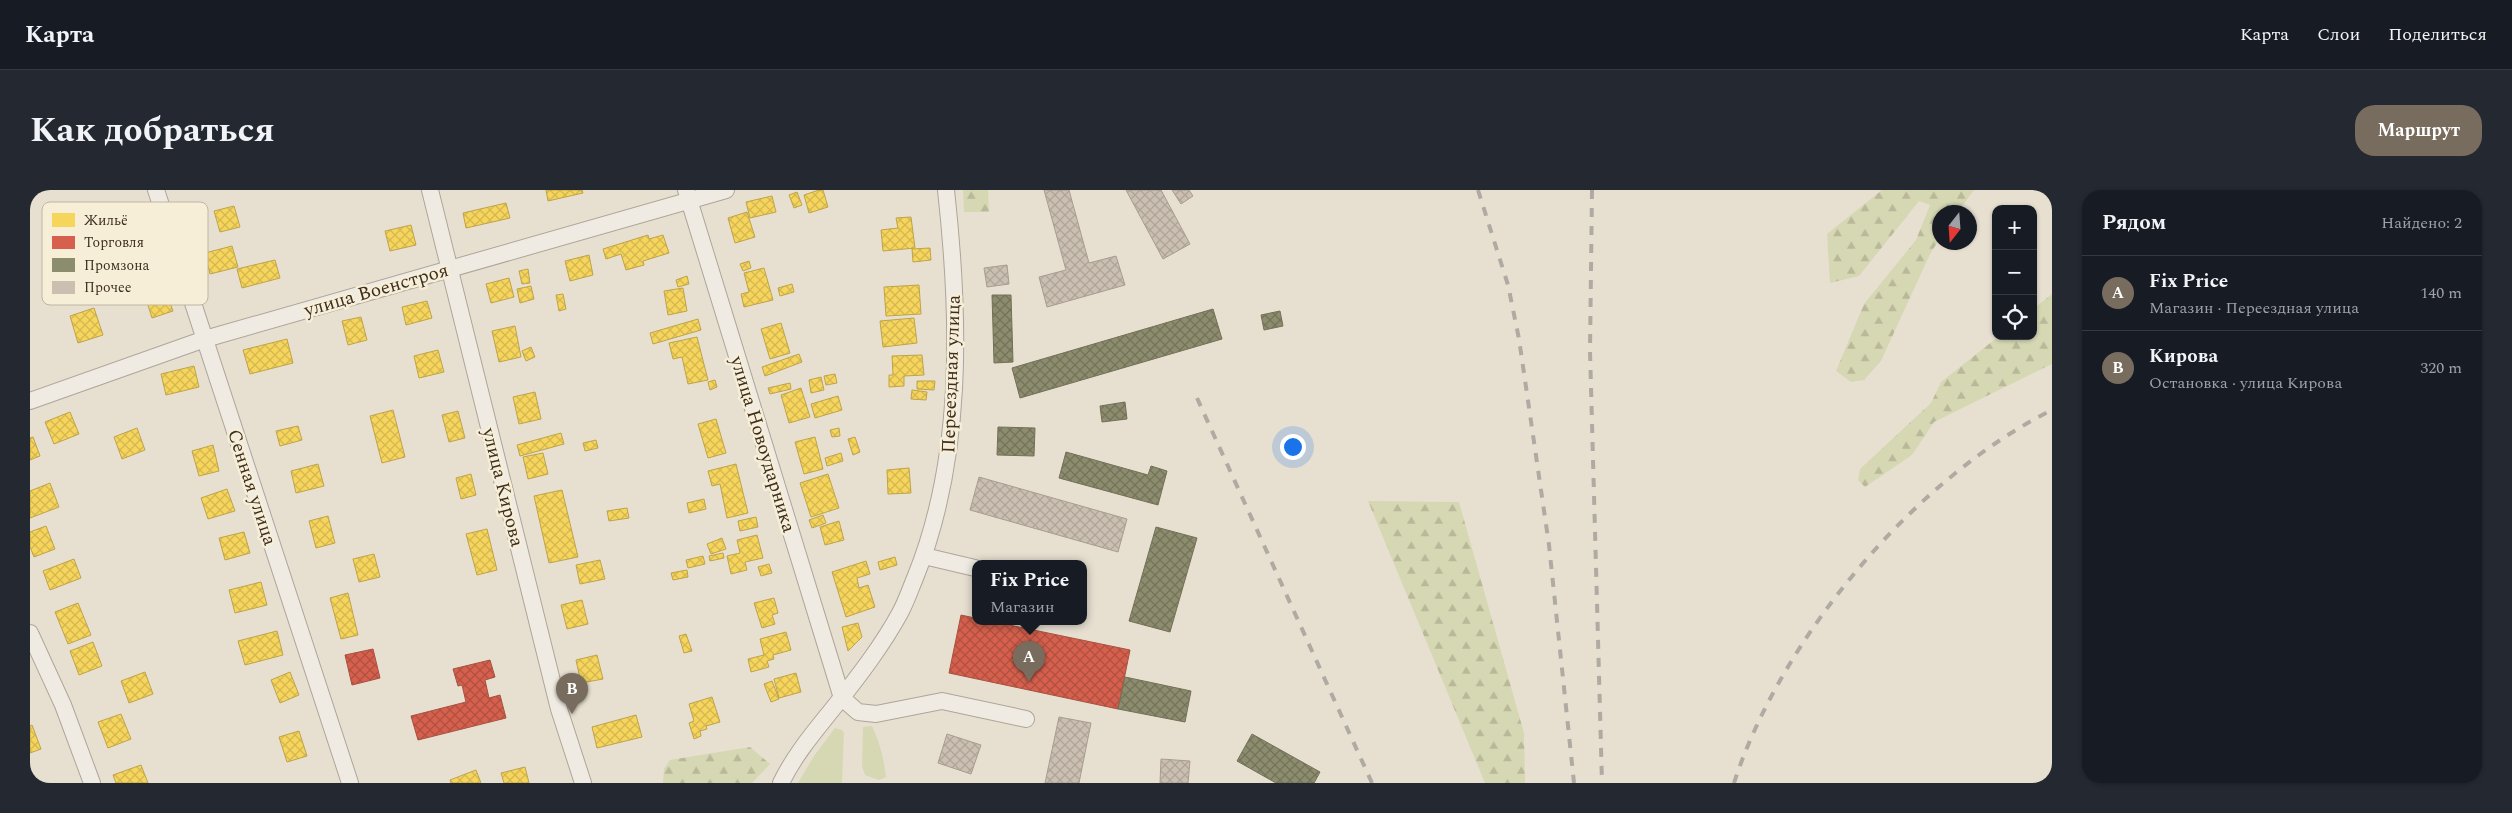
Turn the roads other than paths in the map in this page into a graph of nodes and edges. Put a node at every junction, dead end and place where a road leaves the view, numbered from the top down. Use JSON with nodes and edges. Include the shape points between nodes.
{"nodes":[{"id":1,"x":156,"y":190,"type":"edge"},
{"id":2,"x":430,"y":190,"type":"edge"},
{"id":3,"x":726,"y":190,"type":"edge"},
{"id":4,"x":946,"y":190,"type":"edge"},
{"id":5,"x":688,"y":196,"type":"edge"},
{"id":6,"x":160,"y":202,"type":"edge"},
{"id":7,"x":449,"y":268,"type":"junction"},
{"id":8,"x":194,"y":305,"type":"edge"},
{"id":9,"x":205,"y":339,"type":"junction"},
{"id":10,"x":30,"y":401,"type":"edge"},
{"id":11,"x":924,"y":556,"type":"junction"},
{"id":12,"x":972,"y":567,"type":"edge"},
{"id":13,"x":30,"y":634,"type":"edge"},
{"id":14,"x":842,"y":698,"type":"junction"},
{"id":15,"x":1026,"y":719,"type":"dead end"},
{"id":16,"x":92,"y":783,"type":"edge"},
{"id":17,"x":350,"y":783,"type":"edge"},
{"id":18,"x":583,"y":783,"type":"edge"},
{"id":19,"x":781,"y":783,"type":"edge"}],
"edges":[{"from":1,"to":6,"type":"street","name":"Сенная улица"},
{"from":2,"to":7,"type":"street","name":"улица Кирова"},
{"from":3,"to":5,"type":"street","name":"улица Военстроя"},
{"from":4,"to":11,"type":"street","name":"Переездная улица","via":[[951,230],[954,334],[952,419],[944,482]]},
{"from":5,"to":7,"type":"street","name":"улица Военстроя"},
{"from":5,"to":14,"type":"street","name":"улица Новоударника"},
{"from":7,"to":9,"type":"street","name":"улица Военстроя"},
{"from":7,"to":18,"type":"street","name":"улица Кирова","via":[[559,710]]},
{"from":8,"to":9,"type":"street","name":"Сенная улица"},
{"from":9,"to":10,"type":"street","name":"улица Военстроя"},
{"from":9,"to":17,"type":"street","name":"Сенная улица"},
{"from":11,"to":12,"type":"street"},
{"from":11,"to":14,"type":"street","name":"Переездная улица","via":[[900,612]]},
{"from":13,"to":16,"type":"street","via":[[63,705]]},
{"from":14,"to":15,"type":"street","via":[[858,712],[876,714],[942,700]]},
{"from":14,"to":19,"type":"street","name":"Переездная улица","via":[[792,760]]}]}
